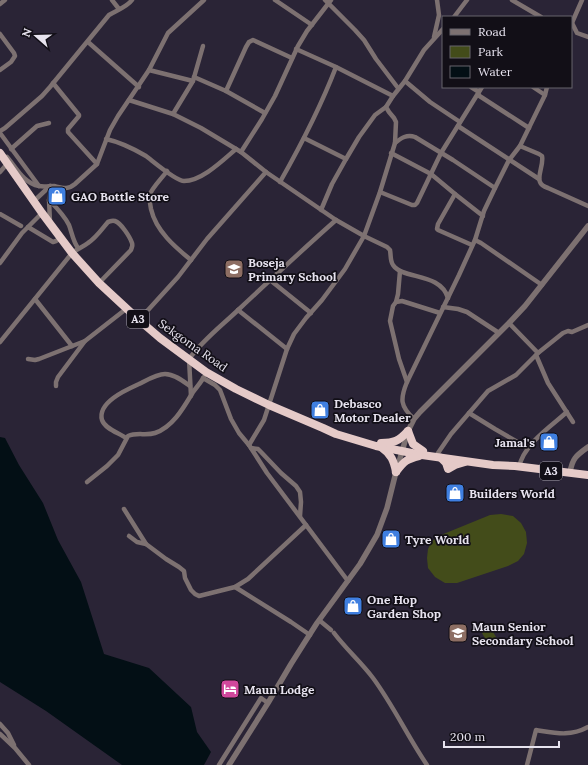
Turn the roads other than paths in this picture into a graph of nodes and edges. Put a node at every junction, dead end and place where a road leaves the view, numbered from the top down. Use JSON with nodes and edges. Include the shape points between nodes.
{"nodes":[{"id":1,"x":5,"y":0,"type":"edge"},
{"id":2,"x":112,"y":0,"type":"edge"},
{"id":3,"x":132,"y":0,"type":"edge"},
{"id":4,"x":204,"y":0,"type":"edge"},
{"id":5,"x":275,"y":0,"type":"edge"},
{"id":6,"x":437,"y":0,"type":"edge"},
{"id":7,"x":467,"y":0,"type":"edge"},
{"id":8,"x":512,"y":0,"type":"edge"},
{"id":9,"x":582,"y":0,"type":"edge"},
{"id":10,"x":328,"y":1,"type":"edge"},
{"id":11,"x":0,"y":4,"type":"edge"},
{"id":12,"x":119,"y":9,"type":"junction"},
{"id":13,"x":530,"y":11,"type":"junction"},
{"id":14,"x":455,"y":16,"type":"edge"},
{"id":15,"x":527,"y":16,"type":"edge"},
{"id":16,"x":539,"y":16,"type":"edge"},
{"id":17,"x":572,"y":22,"type":"edge"},
{"id":18,"x":312,"y":25,"type":"junction"},
{"id":19,"x":572,"y":25,"type":"edge"},
{"id":20,"x":442,"y":30,"type":"edge"},
{"id":21,"x":0,"y":34,"type":"edge"},
{"id":22,"x":588,"y":37,"type":"edge"},
{"id":23,"x":434,"y":39,"type":"junction"},
{"id":24,"x":88,"y":42,"type":"junction"},
{"id":25,"x":203,"y":46,"type":"dead end"},
{"id":26,"x":296,"y":50,"type":"junction"},
{"id":27,"x":292,"y":58,"type":"junction"},
{"id":28,"x":336,"y":67,"type":"junction"},
{"id":29,"x":0,"y":70,"type":"edge"},
{"id":30,"x":149,"y":70,"type":"junction"},
{"id":31,"x":193,"y":79,"type":"junction"},
{"id":32,"x":405,"y":81,"type":"junction"},
{"id":33,"x":53,"y":83,"type":"junction"},
{"id":34,"x":139,"y":87,"type":"junction"},
{"id":35,"x":398,"y":88,"type":"junction"},
{"id":36,"x":472,"y":88,"type":"edge"},
{"id":37,"x":482,"y":88,"type":"edge"},
{"id":38,"x":534,"y":88,"type":"edge"},
{"id":39,"x":547,"y":88,"type":"edge"},
{"id":40,"x":226,"y":91,"type":"junction"},
{"id":41,"x":479,"y":93,"type":"junction"},
{"id":42,"x":545,"y":95,"type":"junction"},
{"id":43,"x":393,"y":96,"type":"junction"},
{"id":44,"x":130,"y":100,"type":"junction"},
{"id":45,"x":386,"y":107,"type":"junction"},
{"id":46,"x":265,"y":113,"type":"junction"},
{"id":47,"x":173,"y":114,"type":"junction"},
{"id":48,"x":50,"y":123,"type":"dead end"},
{"id":49,"x":459,"y":124,"type":"junction"},
{"id":50,"x":529,"y":128,"type":"junction"},
{"id":51,"x":0,"y":132,"type":"edge"},
{"id":52,"x":304,"y":138,"type":"junction"},
{"id":53,"x":106,"y":139,"type":"junction"},
{"id":54,"x":395,"y":143,"type":"junction"},
{"id":55,"x":520,"y":146,"type":"junction"},
{"id":56,"x":11,"y":149,"type":"junction"},
{"id":57,"x":236,"y":149,"type":"junction"},
{"id":58,"x":241,"y":152,"type":"junction"},
{"id":59,"x":0,"y":153,"type":"edge"},
{"id":60,"x":392,"y":153,"type":"junction"},
{"id":61,"x":441,"y":153,"type":"junction"},
{"id":62,"x":346,"y":159,"type":"junction"},
{"id":63,"x":510,"y":160,"type":"junction"},
{"id":64,"x":7,"y":164,"type":"junction"},
{"id":65,"x":97,"y":164,"type":"junction"},
{"id":66,"x":167,"y":171,"type":"junction"},
{"id":67,"x":0,"y":172,"type":"edge"},
{"id":68,"x":266,"y":172,"type":"junction"},
{"id":69,"x":431,"y":174,"type":"junction"},
{"id":70,"x":539,"y":179,"type":"junction"},
{"id":71,"x":280,"y":182,"type":"junction"},
{"id":72,"x":39,"y":186,"type":"junction"},
{"id":73,"x":50,"y":186,"type":"junction"},
{"id":74,"x":495,"y":188,"type":"junction"},
{"id":75,"x":380,"y":192,"type":"junction"},
{"id":76,"x":455,"y":194,"type":"junction"},
{"id":77,"x":49,"y":200,"type":"junction"},
{"id":78,"x":34,"y":201,"type":"junction"},
{"id":79,"x":588,"y":206,"type":"edge"},
{"id":80,"x":321,"y":210,"type":"junction"},
{"id":81,"x":42,"y":213,"type":"junction"},
{"id":82,"x":0,"y":214,"type":"edge"},
{"id":83,"x":483,"y":216,"type":"junction"},
{"id":84,"x":35,"y":220,"type":"junction"},
{"id":85,"x":336,"y":220,"type":"junction"},
{"id":86,"x":50,"y":223,"type":"junction"},
{"id":87,"x":588,"y":226,"type":"edge"},
{"id":88,"x":28,"y":227,"type":"junction"},
{"id":89,"x":364,"y":236,"type":"junction"},
{"id":90,"x":61,"y":238,"type":"junction"},
{"id":91,"x":475,"y":240,"type":"junction"},
{"id":92,"x":472,"y":245,"type":"junction"},
{"id":93,"x":75,"y":250,"type":"junction"},
{"id":94,"x":191,"y":260,"type":"junction"},
{"id":95,"x":0,"y":263,"type":"edge"},
{"id":96,"x":400,"y":270,"type":"junction"},
{"id":97,"x":270,"y":280,"type":"junction"},
{"id":98,"x":100,"y":283,"type":"junction"},
{"id":99,"x":542,"y":285,"type":"junction"},
{"id":100,"x":448,"y":298,"type":"junction"},
{"id":101,"x":35,"y":299,"type":"junction"},
{"id":102,"x":396,"y":302,"type":"junction"},
{"id":103,"x":443,"y":307,"type":"junction"},
{"id":104,"x":126,"y":309,"type":"junction"},
{"id":105,"x":238,"y":310,"type":"junction"},
{"id":106,"x":311,"y":313,"type":"junction"},
{"id":107,"x":440,"y":313,"type":"junction"},
{"id":108,"x":139,"y":320,"type":"junction"},
{"id":109,"x":509,"y":323,"type":"junction"},
{"id":110,"x":588,"y":325,"type":"edge"},
{"id":111,"x":499,"y":333,"type":"junction"},
{"id":112,"x":85,"y":341,"type":"junction"},
{"id":113,"x":0,"y":342,"type":"edge"},
{"id":114,"x":72,"y":346,"type":"junction"},
{"id":115,"x":287,"y":349,"type":"junction"},
{"id":116,"x":537,"y":354,"type":"junction"},
{"id":117,"x":28,"y":359,"type":"dead end"},
{"id":118,"x":188,"y":359,"type":"junction"},
{"id":119,"x":204,"y":375,"type":"junction"},
{"id":120,"x":407,"y":382,"type":"junction"},
{"id":121,"x":56,"y":386,"type":"dead end"},
{"id":122,"x":190,"y":386,"type":"junction"},
{"id":123,"x":191,"y":396,"type":"junction"},
{"id":124,"x":269,"y":405,"type":"junction"},
{"id":125,"x":567,"y":412,"type":"junction"},
{"id":126,"x":469,"y":413,"type":"junction"},
{"id":127,"x":414,"y":420,"type":"junction"},
{"id":128,"x":573,"y":422,"type":"dead end"},
{"id":129,"x":408,"y":431,"type":"junction"},
{"id":130,"x":126,"y":438,"type":"junction"},
{"id":131,"x":380,"y":445,"type":"junction"},
{"id":132,"x":250,"y":446,"type":"junction"},
{"id":133,"x":588,"y":447,"type":"edge"},
{"id":134,"x":528,"y":448,"type":"junction"},
{"id":135,"x":403,"y":449,"type":"junction"},
{"id":136,"x":423,"y":453,"type":"junction"},
{"id":137,"x":440,"y":455,"type":"junction"},
{"id":138,"x":517,"y":466,"type":"junction"},
{"id":139,"x":396,"y":472,"type":"junction"},
{"id":140,"x":570,"y":473,"type":"junction"},
{"id":141,"x":588,"y":475,"type":"edge"},
{"id":142,"x":87,"y":482,"type":"dead end"},
{"id":143,"x":124,"y":509,"type":"dead end"},
{"id":144,"x":300,"y":516,"type":"junction"},
{"id":145,"x":306,"y":525,"type":"junction"},
{"id":146,"x":129,"y":536,"type":"dead end"},
{"id":147,"x":146,"y":544,"type":"junction"},
{"id":148,"x":348,"y":581,"type":"junction"},
{"id":149,"x":235,"y":587,"type":"junction"},
{"id":150,"x":319,"y":620,"type":"junction"},
{"id":151,"x":310,"y":635,"type":"junction"},
{"id":152,"x":268,"y":703,"type":"junction"},
{"id":153,"x":0,"y":724,"type":"edge"},
{"id":154,"x":588,"y":727,"type":"edge"},
{"id":155,"x":0,"y":734,"type":"edge"},
{"id":156,"x":15,"y":748,"type":"junction"},
{"id":157,"x":29,"y":765,"type":"edge"},
{"id":158,"x":219,"y":765,"type":"edge"},
{"id":159,"x":229,"y":765,"type":"edge"},
{"id":160,"x":427,"y":765,"type":"edge"},
{"id":161,"x":527,"y":765,"type":"edge"}],
"edges":[{"from":1,"to":11,"type":"street"},
{"from":2,"to":12,"type":"street"},
{"from":3,"to":12,"type":"street"},
{"from":4,"to":30,"type":"street","via":[[168,34]]},
{"from":5,"to":18,"type":"street"},
{"from":6,"to":23,"type":"street","via":[[439,15]]},
{"from":7,"to":14,"type":"street"},
{"from":8,"to":13,"type":"street"},
{"from":9,"to":17,"type":"street"},
{"from":10,"to":18,"type":"street"},
{"from":10,"to":35,"type":"street","via":[[364,40]]},
{"from":12,"to":24,"type":"street","via":[[106,18]]},
{"from":13,"to":15,"type":"street"},
{"from":13,"to":16,"type":"street"},
{"from":18,"to":26,"type":"street"},
{"from":19,"to":22,"type":"street","via":[[578,33]]},
{"from":20,"to":23,"type":"street"},
{"from":21,"to":29,"type":"street","via":[[14,53],[11,62]]},
{"from":23,"to":32,"type":"street"},
{"from":24,"to":33,"type":"street"},
{"from":24,"to":34,"type":"street"},
{"from":25,"to":31,"type":"street"},
{"from":26,"to":27,"type":"street"},
{"from":26,"to":28,"type":"street"},
{"from":27,"to":40,"type":"street","via":[[253,40],[249,42]]},
{"from":27,"to":46,"type":"street"},
{"from":28,"to":43,"type":"street"},
{"from":28,"to":52,"type":"street"},
{"from":30,"to":31,"type":"street"},
{"from":30,"to":34,"type":"street"},
{"from":31,"to":40,"type":"street"},
{"from":31,"to":47,"type":"street"},
{"from":32,"to":35,"type":"street"},
{"from":32,"to":49,"type":"street"},
{"from":33,"to":51,"type":"street","via":[[42,96]]},
{"from":33,"to":65,"type":"street","via":[[79,115],[68,132]]},
{"from":34,"to":44,"type":"street"},
{"from":35,"to":43,"type":"street"},
{"from":36,"to":41,"type":"street"},
{"from":37,"to":41,"type":"street"},
{"from":38,"to":42,"type":"street"},
{"from":39,"to":42,"type":"street"},
{"from":40,"to":46,"type":"street"},
{"from":41,"to":49,"type":"street"},
{"from":41,"to":50,"type":"street"},
{"from":42,"to":50,"type":"street"},
{"from":43,"to":45,"type":"street"},
{"from":44,"to":47,"type":"street"},
{"from":44,"to":53,"type":"street"},
{"from":45,"to":54,"type":"street","via":[[396,122]]},
{"from":45,"to":62,"type":"street","via":[[371,120]]},
{"from":46,"to":58,"type":"street"},
{"from":47,"to":57,"type":"street"},
{"from":48,"to":56,"type":"street","via":[[37,126]]},
{"from":49,"to":61,"type":"street"},
{"from":49,"to":63,"type":"street"},
{"from":50,"to":55,"type":"street"},
{"from":51,"to":56,"type":"street"},
{"from":52,"to":62,"type":"street"},
{"from":52,"to":71,"type":"street"},
{"from":53,"to":65,"type":"street"},
{"from":53,"to":66,"type":"street","via":[[146,156]]},
{"from":54,"to":60,"type":"street"},
{"from":54,"to":61,"type":"street","via":[[406,136],[411,136]]},
{"from":55,"to":63,"type":"street"},
{"from":55,"to":70,"type":"street","via":[[542,156]]},
{"from":56,"to":72,"type":"street"},
{"from":57,"to":58,"type":"street"},
{"from":57,"to":66,"type":"street","via":[[210,171],[191,180],[177,179]]},
{"from":58,"to":68,"type":"street"},
{"from":59,"to":64,"type":"highway","name":"Sekgoma Road","number":"A3"},
{"from":59,"to":72,"type":"street","via":[[8,158],[27,181]]},
{"from":60,"to":69,"type":"street"},
{"from":60,"to":75,"type":"street"},
{"from":61,"to":69,"type":"street"},
{"from":61,"to":74,"type":"street"},
{"from":62,"to":80,"type":"street"},
{"from":63,"to":70,"type":"street"},
{"from":63,"to":74,"type":"street"},
{"from":64,"to":67,"type":"street"},
{"from":64,"to":78,"type":"highway","name":"Sekgoma Road","number":"A3"},
{"from":65,"to":73,"type":"street","via":[[71,187]]},
{"from":66,"to":94,"type":"street","via":[[150,196],[153,217],[173,244]]},
{"from":68,"to":71,"type":"street"},
{"from":68,"to":94,"type":"street"},
{"from":69,"to":75,"type":"street","via":[[415,205]]},
{"from":69,"to":76,"type":"street"},
{"from":70,"to":79,"type":"street","via":[[540,183],[548,188]]},
{"from":71,"to":80,"type":"street"},
{"from":72,"to":73,"type":"street"},
{"from":73,"to":77,"type":"street"},
{"from":73,"to":78,"type":"street"},
{"from":74,"to":83,"type":"street"},
{"from":75,"to":89,"type":"street"},
{"from":76,"to":83,"type":"street"},
{"from":76,"to":92,"type":"street","via":[[437,229]]},
{"from":77,"to":86,"type":"street"},
{"from":77,"to":93,"type":"street","via":[[68,224]]},
{"from":78,"to":81,"type":"highway","name":"Sekgoma Road","number":"A3"},
{"from":80,"to":85,"type":"street"},
{"from":81,"to":84,"type":"street"},
{"from":81,"to":86,"type":"highway","name":"Sekgoma Road","number":"A3"},
{"from":82,"to":84,"type":"street","via":[[20,227]]},
{"from":83,"to":91,"type":"street"},
{"from":84,"to":88,"type":"street"},
{"from":85,"to":89,"type":"street"},
{"from":85,"to":97,"type":"street"},
{"from":86,"to":90,"type":"highway","name":"Sekgoma Road","number":"A3"},
{"from":87,"to":99,"type":"street"},
{"from":88,"to":90,"type":"street","via":[[53,242]]},
{"from":88,"to":95,"type":"street"},
{"from":89,"to":96,"type":"street","via":[[387,247],[392,262]]},
{"from":89,"to":106,"type":"street","via":[[345,270]]},
{"from":90,"to":93,"type":"highway","name":"Sekgoma Road","number":"A3"},
{"from":91,"to":92,"type":"street"},
{"from":91,"to":99,"type":"street"},
{"from":92,"to":100,"type":"street"},
{"from":93,"to":98,"type":"highway","name":"Sekgoma Road","number":"A3"},
{"from":93,"to":98,"type":"street","via":[[89,243],[108,222],[116,221],[120,224],[131,240],[131,250]]},
{"from":93,"to":101,"type":"street"},
{"from":94,"to":108,"type":"street"},
{"from":96,"to":100,"type":"street","via":[[439,285]]},
{"from":96,"to":102,"type":"street"},
{"from":97,"to":105,"type":"street"},
{"from":97,"to":106,"type":"street"},
{"from":98,"to":104,"type":"highway","name":"Sekgoma Road","number":"A3"},
{"from":99,"to":109,"type":"street"},
{"from":100,"to":103,"type":"street"},
{"from":101,"to":113,"type":"street"},
{"from":101,"to":114,"type":"street"},
{"from":102,"to":107,"type":"street","via":[[402,301]]},
{"from":102,"to":120,"type":"street","via":[[390,321]]},
{"from":103,"to":107,"type":"street"},
{"from":103,"to":111,"type":"street","via":[[467,312]]},
{"from":104,"to":108,"type":"highway","name":"Sekgoma Road","number":"A3"},
{"from":104,"to":112,"type":"street"},
{"from":105,"to":115,"type":"street"},
{"from":105,"to":118,"type":"street"},
{"from":106,"to":115,"type":"street","via":[[294,334]]},
{"from":107,"to":120,"type":"street"},
{"from":108,"to":118,"type":"highway","name":"Sekgoma Road","number":"A3"},
{"from":109,"to":111,"type":"street"},
{"from":109,"to":116,"type":"street"},
{"from":110,"to":116,"type":"street","via":[[572,332],[565,331]]},
{"from":111,"to":127,"type":"street"},
{"from":112,"to":114,"type":"street"},
{"from":112,"to":121,"type":"street","via":[[58,377]]},
{"from":114,"to":117,"type":"street","via":[[36,360]]},
{"from":115,"to":124,"type":"street"},
{"from":116,"to":125,"type":"street","via":[[548,383]]},
{"from":116,"to":126,"type":"street","via":[[516,375],[488,391]]},
{"from":118,"to":119,"type":"highway","name":"Sekgoma Road","number":"A3"},
{"from":118,"to":122,"type":"street"},
{"from":119,"to":123,"type":"street"},
{"from":119,"to":124,"type":"highway","name":"Sekgoma Road","number":"A3"},
{"from":119,"to":132,"type":"street","via":[[220,390],[231,419]]},
{"from":120,"to":127,"type":"street","via":[[402,400],[404,408]]},
{"from":122,"to":123,"type":"street"},
{"from":122,"to":130,"type":"street","via":[[166,374],[153,377],[118,394],[106,405],[102,420]]},
{"from":123,"to":130,"type":"street","via":[[178,415],[164,428],[156,433],[133,434]]},
{"from":124,"to":131,"type":"highway","name":"Sekgoma Road","number":"A3","via":[[336,434]]},
{"from":124,"to":132,"type":"street"},
{"from":125,"to":128,"type":"street"},
{"from":125,"to":134,"type":"street"},
{"from":126,"to":134,"type":"street"},
{"from":126,"to":137,"type":"street","via":[[442,446]]},
{"from":127,"to":129,"type":"street"},
{"from":129,"to":131,"type":"highway","via":[[394,442]]},
{"from":129,"to":135,"type":"street"},
{"from":129,"to":136,"type":"highway","via":[[413,444]]},
{"from":130,"to":142,"type":"street","via":[[118,455]]},
{"from":131,"to":135,"type":"highway","name":"Sekgoma Road","number":"A3"},
{"from":131,"to":139,"type":"highway","via":[[392,458]]},
{"from":132,"to":144,"type":"street"},
{"from":132,"to":144,"type":"street","via":[[261,452],[296,486],[302,502]]},
{"from":133,"to":140,"type":"street","via":[[575,457]]},
{"from":134,"to":138,"type":"street"},
{"from":135,"to":136,"type":"highway","name":"Sekgoma Road","number":"A3"},
{"from":135,"to":139,"type":"street"},
{"from":136,"to":137,"type":"highway","name":"Sekgoma Road","number":"A3"},
{"from":136,"to":139,"type":"highway","via":[[406,460]]},
{"from":137,"to":138,"type":"highway","name":"Sekgoma Road","number":"A3"},
{"from":137,"to":138,"type":"highway","name":"Sekgoma Road","number":"A3","via":[[493,465]]},
{"from":138,"to":140,"type":"highway","name":"Sekgoma Road","number":"A3"},
{"from":139,"to":148,"type":"street","via":[[377,535]]},
{"from":140,"to":141,"type":"highway","name":"Sekgoma Road","number":"A3"},
{"from":143,"to":147,"type":"street"},
{"from":144,"to":145,"type":"street"},
{"from":145,"to":148,"type":"street"},
{"from":145,"to":149,"type":"street","via":[[248,579]]},
{"from":146,"to":147,"type":"street","via":[[137,542]]},
{"from":147,"to":149,"type":"street","via":[[179,567],[184,572],[191,590],[199,596]]},
{"from":148,"to":150,"type":"street"},
{"from":149,"to":151,"type":"street"},
{"from":150,"to":151,"type":"street"},
{"from":150,"to":160,"type":"street","via":[[365,668]]},
{"from":151,"to":152,"type":"street"},
{"from":152,"to":158,"type":"street","via":[[261,698]]},
{"from":152,"to":159,"type":"street"},
{"from":153,"to":156,"type":"street","via":[[8,733]]},
{"from":154,"to":161,"type":"street","via":[[570,734],[536,730]]},
{"from":155,"to":156,"type":"street"},
{"from":156,"to":157,"type":"street"}]}
